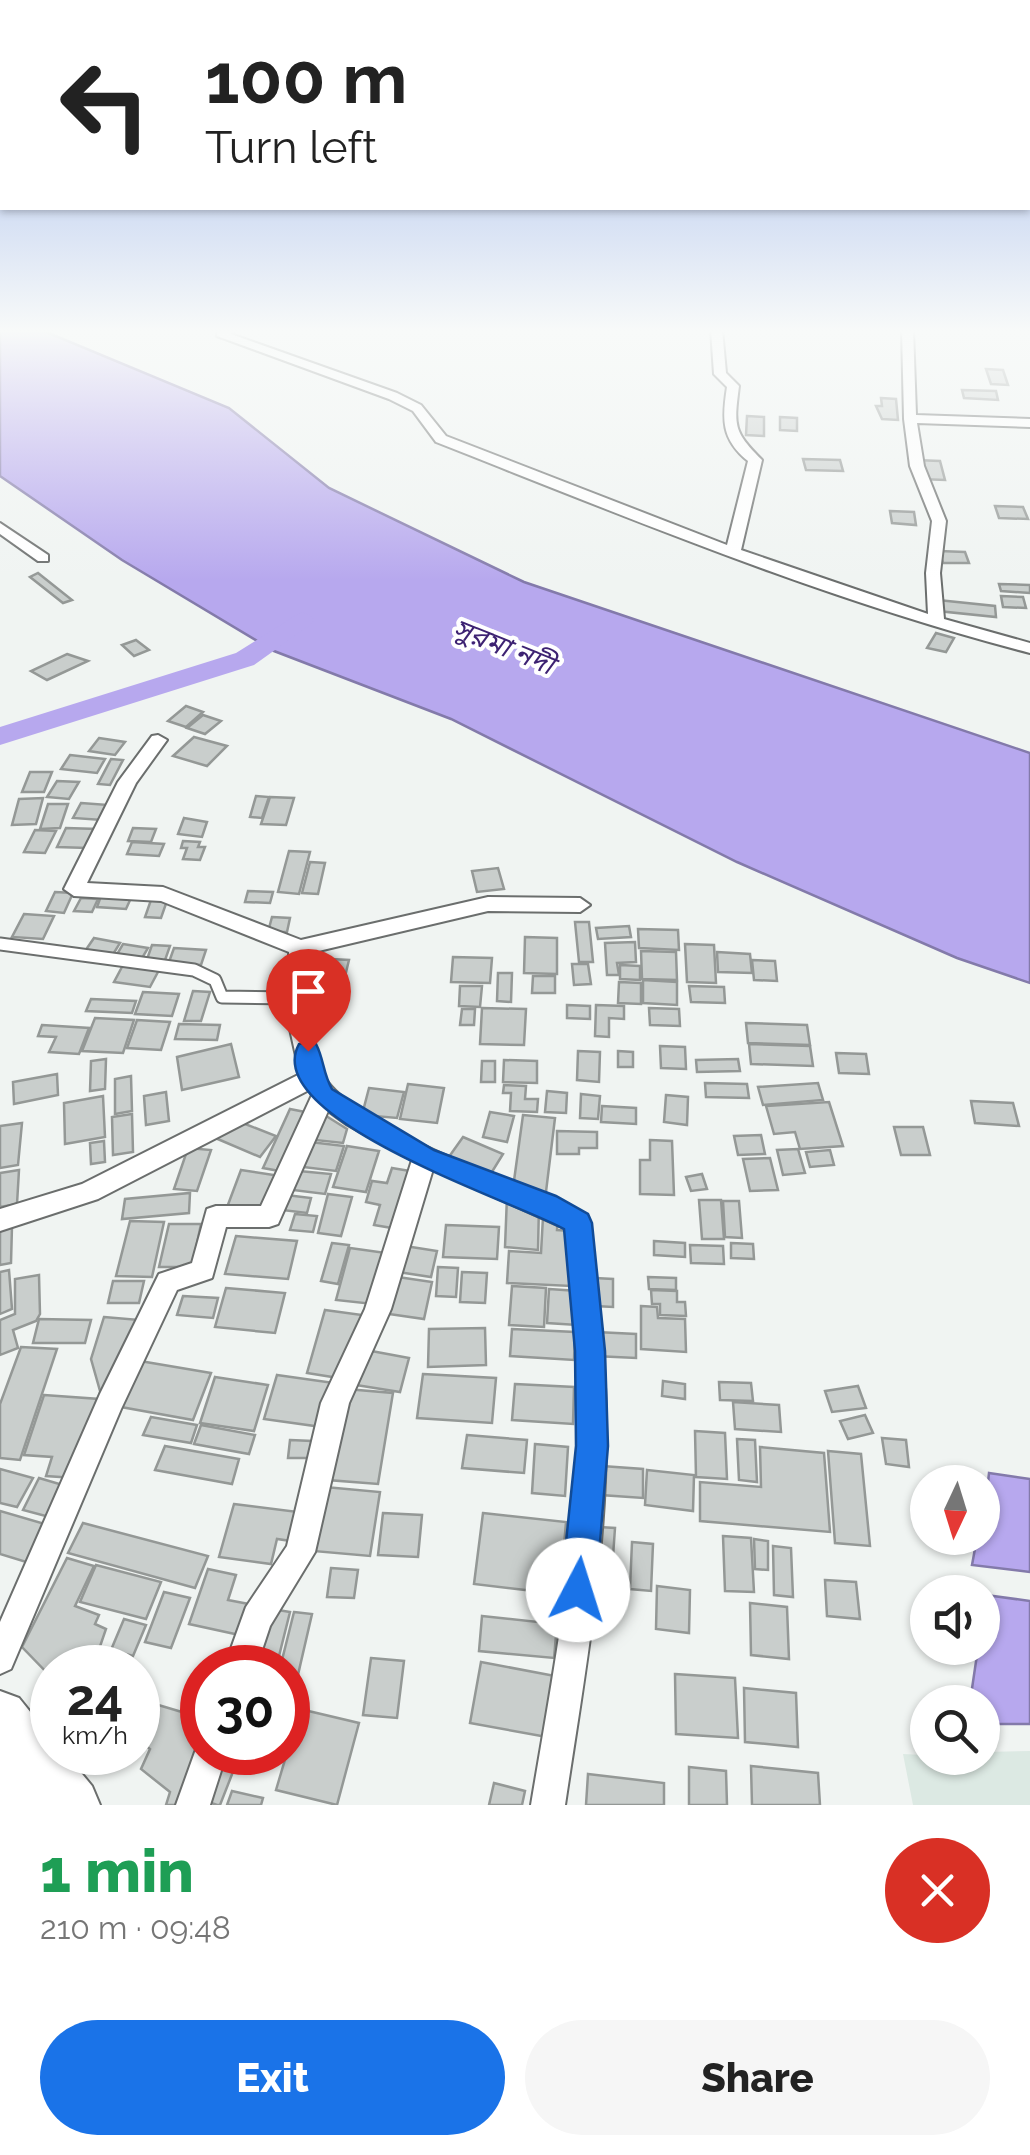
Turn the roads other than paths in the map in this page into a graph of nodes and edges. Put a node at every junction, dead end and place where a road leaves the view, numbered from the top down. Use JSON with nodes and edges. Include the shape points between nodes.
{"nodes":[{"id":1,"x":422,"y":413,"type":"edge"},
{"id":2,"x":730,"y":413,"type":"edge"},
{"id":3,"x":910,"y":413,"type":"edge"},
{"id":4,"x":910,"y":420,"type":"junction"},
{"id":5,"x":1030,"y":423,"type":"edge"},
{"id":6,"x":0,"y":527,"type":"edge"},
{"id":7,"x":734,"y":551,"type":"junction"},
{"id":8,"x":43,"y":558,"type":"dead end"},
{"id":9,"x":938,"y":624,"type":"junction"},
{"id":10,"x":1030,"y":648,"type":"edge"},
{"id":11,"x":158,"y":740,"type":"dead end"},
{"id":12,"x":580,"y":905,"type":"dead end"},
{"id":13,"x":0,"y":944,"type":"edge"},
{"id":14,"x":300,"y":948,"type":"junction"},
{"id":15,"x":298,"y":998,"type":"junction"},
{"id":16,"x":318,"y":1087,"type":"junction"},
{"id":17,"x":424,"y":1158,"type":"junction"},
{"id":18,"x":0,"y":1220,"type":"edge"},
{"id":19,"x":248,"y":1645,"type":"edge"},
{"id":20,"x":0,"y":1658,"type":"edge"},
{"id":21,"x":0,"y":1717,"type":"edge"},
{"id":22,"x":203,"y":1775,"type":"edge"},
{"id":23,"x":0,"y":1778,"type":"edge"},
{"id":24,"x":22,"y":1805,"type":"edge"},
{"id":25,"x":73,"y":1805,"type":"edge"},
{"id":26,"x":193,"y":1805,"type":"edge"},
{"id":27,"x":548,"y":1805,"type":"edge"}],
"edges":[{"from":1,"to":7,"type":"street","via":[[441,439]]},
{"from":2,"to":7,"type":"street","via":[[728,430],[755,460]]},
{"from":3,"to":4,"type":"street"},
{"from":4,"to":5,"type":"street"},
{"from":4,"to":9,"type":"street","via":[[916,466],[939,521],[933,572]]},
{"from":6,"to":8,"type":"street"},
{"from":7,"to":9,"type":"street"},
{"from":9,"to":10,"type":"street"},
{"from":11,"to":14,"type":"street","via":[[127,782],[74,889],[163,894]]},
{"from":12,"to":14,"type":"street","via":[[488,904]]},
{"from":13,"to":15,"type":"lane","via":[[194,970],[215,980],[222,997]]},
{"from":14,"to":15,"type":"street"},
{"from":15,"to":16,"type":"street"},
{"from":16,"to":17,"type":"street"},
{"from":16,"to":18,"type":"street","via":[[89,1192]]},
{"from":16,"to":20,"type":"street","via":[[269,1218],[216,1216],[203,1270],[168,1282]]},
{"from":17,"to":19,"type":"street","via":[[378,1308],[335,1402],[300,1552]]},
{"from":17,"to":27,"type":"street","via":[[578,1223],[592,1446],[575,1626]]},
{"from":21,"to":25,"type":"main road"},
{"from":22,"to":26,"type":"street"},
{"from":23,"to":24,"type":"main road"}]}
